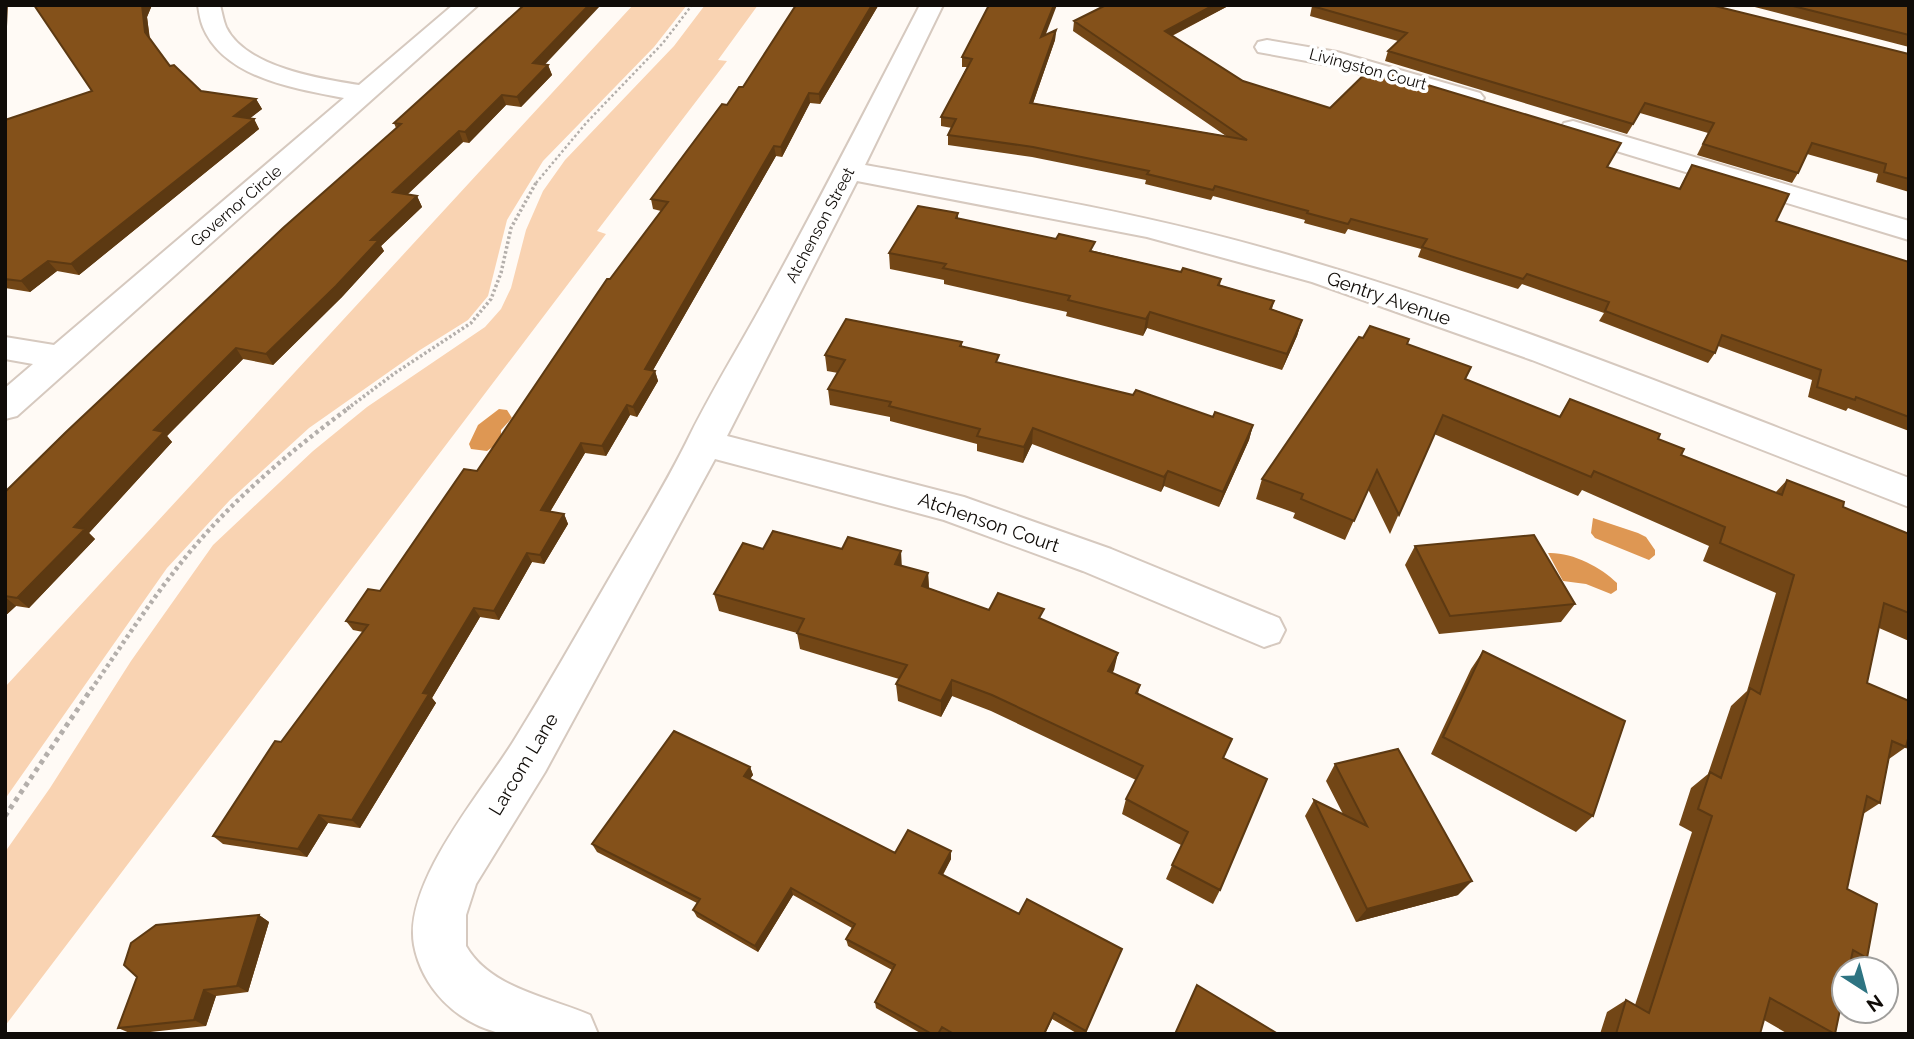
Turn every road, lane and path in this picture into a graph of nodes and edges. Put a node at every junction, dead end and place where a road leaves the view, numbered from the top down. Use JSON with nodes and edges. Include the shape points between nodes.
{"nodes":[{"id":1,"x":209,"y":5,"type":"edge"},
{"id":2,"x":467,"y":5,"type":"edge"},
{"id":3,"x":692,"y":5,"type":"edge"},
{"id":4,"x":932,"y":5,"type":"edge"},
{"id":5,"x":1267,"y":47,"type":"dead end"},
{"id":6,"x":365,"y":94,"type":"junction"},
{"id":7,"x":1501,"y":107,"type":"edge"},
{"id":8,"x":1554,"y":123,"type":"edge"},
{"id":9,"x":849,"y":171,"type":"junction"},
{"id":10,"x":1909,"y":231,"type":"edge"},
{"id":11,"x":5,"y":348,"type":"edge"},
{"id":12,"x":62,"y":358,"type":"junction"},
{"id":13,"x":5,"y":407,"type":"edge"},
{"id":14,"x":704,"y":443,"type":"junction"},
{"id":15,"x":1909,"y":493,"type":"edge"},
{"id":16,"x":1264,"y":630,"type":"dead end"},
{"id":17,"x":5,"y":816,"type":"edge"},
{"id":18,"x":571,"y":1034,"type":"edge"}],
"edges":[{"from":1,"to":6,"type":"street","via":[[214,27],[241,56],[289,78]]},
{"from":2,"to":6,"type":"street","name":"Governor Circle"},
{"from":3,"to":17,"type":"path","via":[[537,180],[511,228],[491,299],[471,323],[335,418],[274,467],[209,530],[161,588]]},
{"from":4,"to":9,"type":"street","name":"Atchenson Street"},
{"from":5,"to":7,"type":"street","name":"Livingston Court","via":[[1370,67]]},
{"from":6,"to":12,"type":"street","name":"Governor Circle"},
{"from":8,"to":10,"type":"street"},
{"from":9,"to":14,"type":"street","name":"Atchenson Street"},
{"from":9,"to":15,"type":"street","name":"Gentry Avenue","via":[[1046,207],[1321,274],[1474,326]]},
{"from":11,"to":12,"type":"street"},
{"from":12,"to":13,"type":"street","name":"Governor Circle"},
{"from":14,"to":16,"type":"street","name":"Atchenson Court","via":[[951,507],[1097,559]]},
{"from":14,"to":18,"type":"street","name":"Larcom Lane","via":[[528,760],[460,866],[444,903],[438,939],[449,967],[471,993]]}]}
